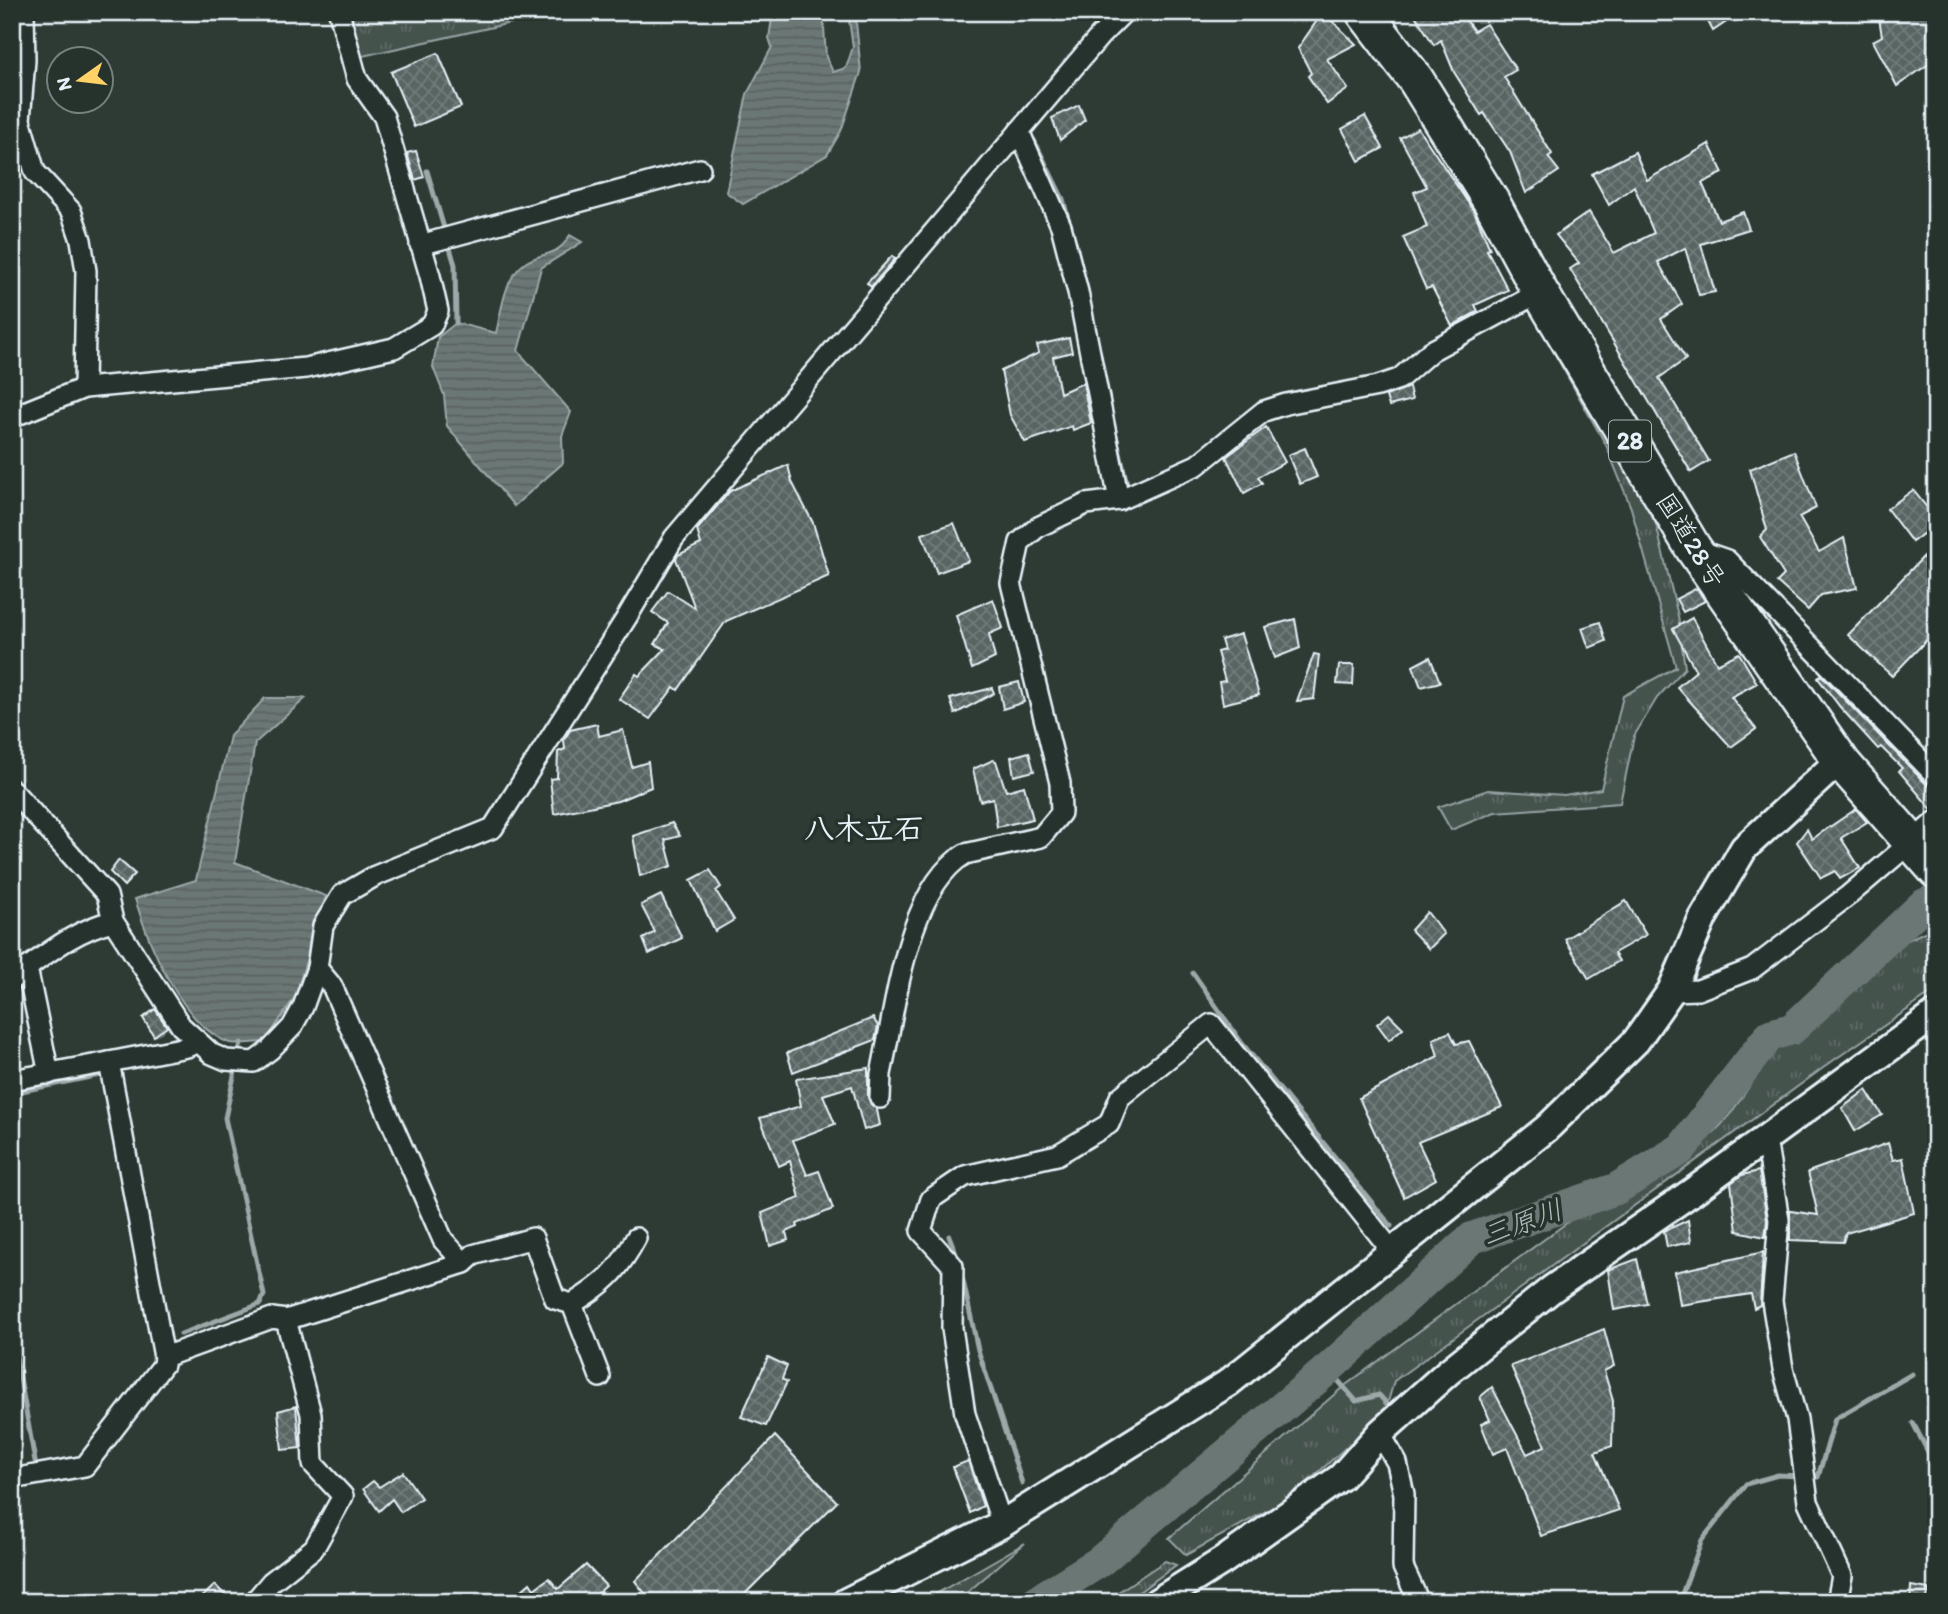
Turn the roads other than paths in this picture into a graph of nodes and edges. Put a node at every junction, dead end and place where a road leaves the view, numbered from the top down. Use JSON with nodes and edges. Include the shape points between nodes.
{"nodes":[{"id":1,"x":24,"y":12,"type":"edge"},
{"id":2,"x":339,"y":12,"type":"edge"},
{"id":3,"x":1124,"y":12,"type":"edge"},
{"id":4,"x":1364,"y":12,"type":"edge"},
{"id":5,"x":1019,"y":131,"type":"junction"},
{"id":6,"x":700,"y":169,"type":"dead end"},
{"id":7,"x":420,"y":245,"type":"junction"},
{"id":8,"x":1540,"y":292,"type":"junction"},
{"id":9,"x":84,"y":388,"type":"junction"},
{"id":10,"x":12,"y":417,"type":"edge"},
{"id":11,"x":1119,"y":500,"type":"junction"},
{"id":12,"x":1693,"y":548,"type":"junction"},
{"id":13,"x":1840,"y":760,"type":"junction"},
{"id":14,"x":1936,"y":776,"type":"edge"},
{"id":15,"x":12,"y":790,"type":"edge"},
{"id":16,"x":1926,"y":846,"type":"edge"},
{"id":17,"x":113,"y":921,"type":"junction"},
{"id":18,"x":317,"y":968,"type":"junction"},
{"id":19,"x":20,"y":973,"type":"edge"},
{"id":20,"x":1671,"y":991,"type":"junction"},
{"id":21,"x":1936,"y":1014,"type":"edge"},
{"id":22,"x":197,"y":1043,"type":"junction"},
{"id":23,"x":109,"y":1062,"type":"junction"},
{"id":24,"x":48,"y":1074,"type":"junction"},
{"id":25,"x":12,"y":1080,"type":"edge"},
{"id":26,"x":880,"y":1098,"type":"dead end"},
{"id":27,"x":1766,"y":1139,"type":"junction"},
{"id":28,"x":636,"y":1238,"type":"dead end"},
{"id":29,"x":1392,"y":1251,"type":"junction"},
{"id":30,"x":464,"y":1264,"type":"junction"},
{"id":31,"x":572,"y":1304,"type":"junction"},
{"id":32,"x":286,"y":1320,"type":"junction"},
{"id":33,"x":164,"y":1357,"type":"junction"},
{"id":34,"x":600,"y":1377,"type":"dead end"},
{"id":35,"x":1380,"y":1433,"type":"junction"},
{"id":36,"x":12,"y":1479,"type":"edge"},
{"id":37,"x":1002,"y":1524,"type":"junction"},
{"id":38,"x":254,"y":1602,"type":"edge"},
{"id":39,"x":846,"y":1602,"type":"edge"},
{"id":40,"x":1157,"y":1602,"type":"edge"},
{"id":41,"x":1419,"y":1602,"type":"edge"},
{"id":42,"x":1837,"y":1602,"type":"edge"}],
"edges":[{"from":1,"to":9,"type":"street","via":[[20,120],[35,172],[71,211],[81,240],[86,271]]},
{"from":2,"to":7,"type":"street","via":[[357,79],[384,117]]},
{"from":3,"to":5,"type":"street"},
{"from":4,"to":8,"type":"highway","name":"国道28号","number":"28","via":[[1430,102]]},
{"from":5,"to":11,"type":"street","via":[[1061,226]]},
{"from":5,"to":18,"type":"street","via":[[674,538],[493,828],[375,876],[342,895],[323,926]]},
{"from":6,"to":7,"type":"street"},
{"from":7,"to":9,"type":"street","via":[[438,311],[432,325],[394,348],[306,368]]},
{"from":8,"to":11,"type":"street","via":[[1431,351],[1399,379],[1265,411],[1197,465]]},
{"from":8,"to":12,"type":"highway","name":"国道28号","number":"28"},
{"from":9,"to":10,"type":"street"},
{"from":11,"to":26,"type":"street","via":[[1086,504],[1038,527],[1020,542],[1011,583],[1060,783],[1060,813],[1041,837],[1004,842],[955,860],[928,892],[911,934]]},
{"from":12,"to":13,"type":"highway","name":"国道28号","number":"28"},
{"from":12,"to":14,"type":"street","via":[[1727,560]]},
{"from":13,"to":16,"type":"highway","name":"国道28号","number":"28"},
{"from":13,"to":20,"type":"street","via":[[1744,848],[1703,918]]},
{"from":15,"to":17,"type":"street","via":[[107,895]]},
{"from":16,"to":20,"type":"street","via":[[1849,895],[1752,969],[1698,990]]},
{"from":17,"to":19,"type":"street","via":[[63,942]]},
{"from":17,"to":22,"type":"street","via":[[181,1026]]},
{"from":18,"to":22,"type":"street","via":[[292,1027],[254,1062],[226,1060]]},
{"from":18,"to":30,"type":"street","via":[[332,986],[443,1240]]},
{"from":19,"to":24,"type":"street"},
{"from":20,"to":29,"type":"street","via":[[1636,1041],[1547,1128]]},
{"from":21,"to":27,"type":"street"},
{"from":22,"to":23,"type":"street"},
{"from":23,"to":24,"type":"street"},
{"from":23,"to":33,"type":"street"},
{"from":24,"to":25,"type":"street"},
{"from":27,"to":35,"type":"street","via":[[1552,1289],[1448,1371]]},
{"from":27,"to":42,"type":"street","via":[[1779,1220],[1772,1301],[1797,1419],[1808,1502],[1842,1576]]},
{"from":28,"to":31,"type":"street","via":[[621,1266],[604,1284]]},
{"from":29,"to":37,"type":"street","via":[[1228,1383]]},
{"from":29,"to":37,"type":"street","via":[[1211,1024],[1120,1097],[1110,1124],[1057,1156],[965,1176],[931,1199],[921,1231],[953,1266],[951,1317],[965,1414]]},
{"from":30,"to":31,"type":"street","via":[[473,1255],[533,1238],[555,1299]]},
{"from":30,"to":32,"type":"street"},
{"from":31,"to":34,"type":"street"},
{"from":32,"to":33,"type":"street","via":[[272,1318]]},
{"from":32,"to":38,"type":"street","via":[[311,1414],[313,1464],[343,1496],[314,1548]]},
{"from":33,"to":36,"type":"street","via":[[163,1365],[85,1466]]},
{"from":35,"to":40,"type":"street","via":[[1341,1477]]},
{"from":35,"to":41,"type":"street","via":[[1397,1464],[1404,1494],[1403,1567]]},
{"from":37,"to":39,"type":"street"}]}
